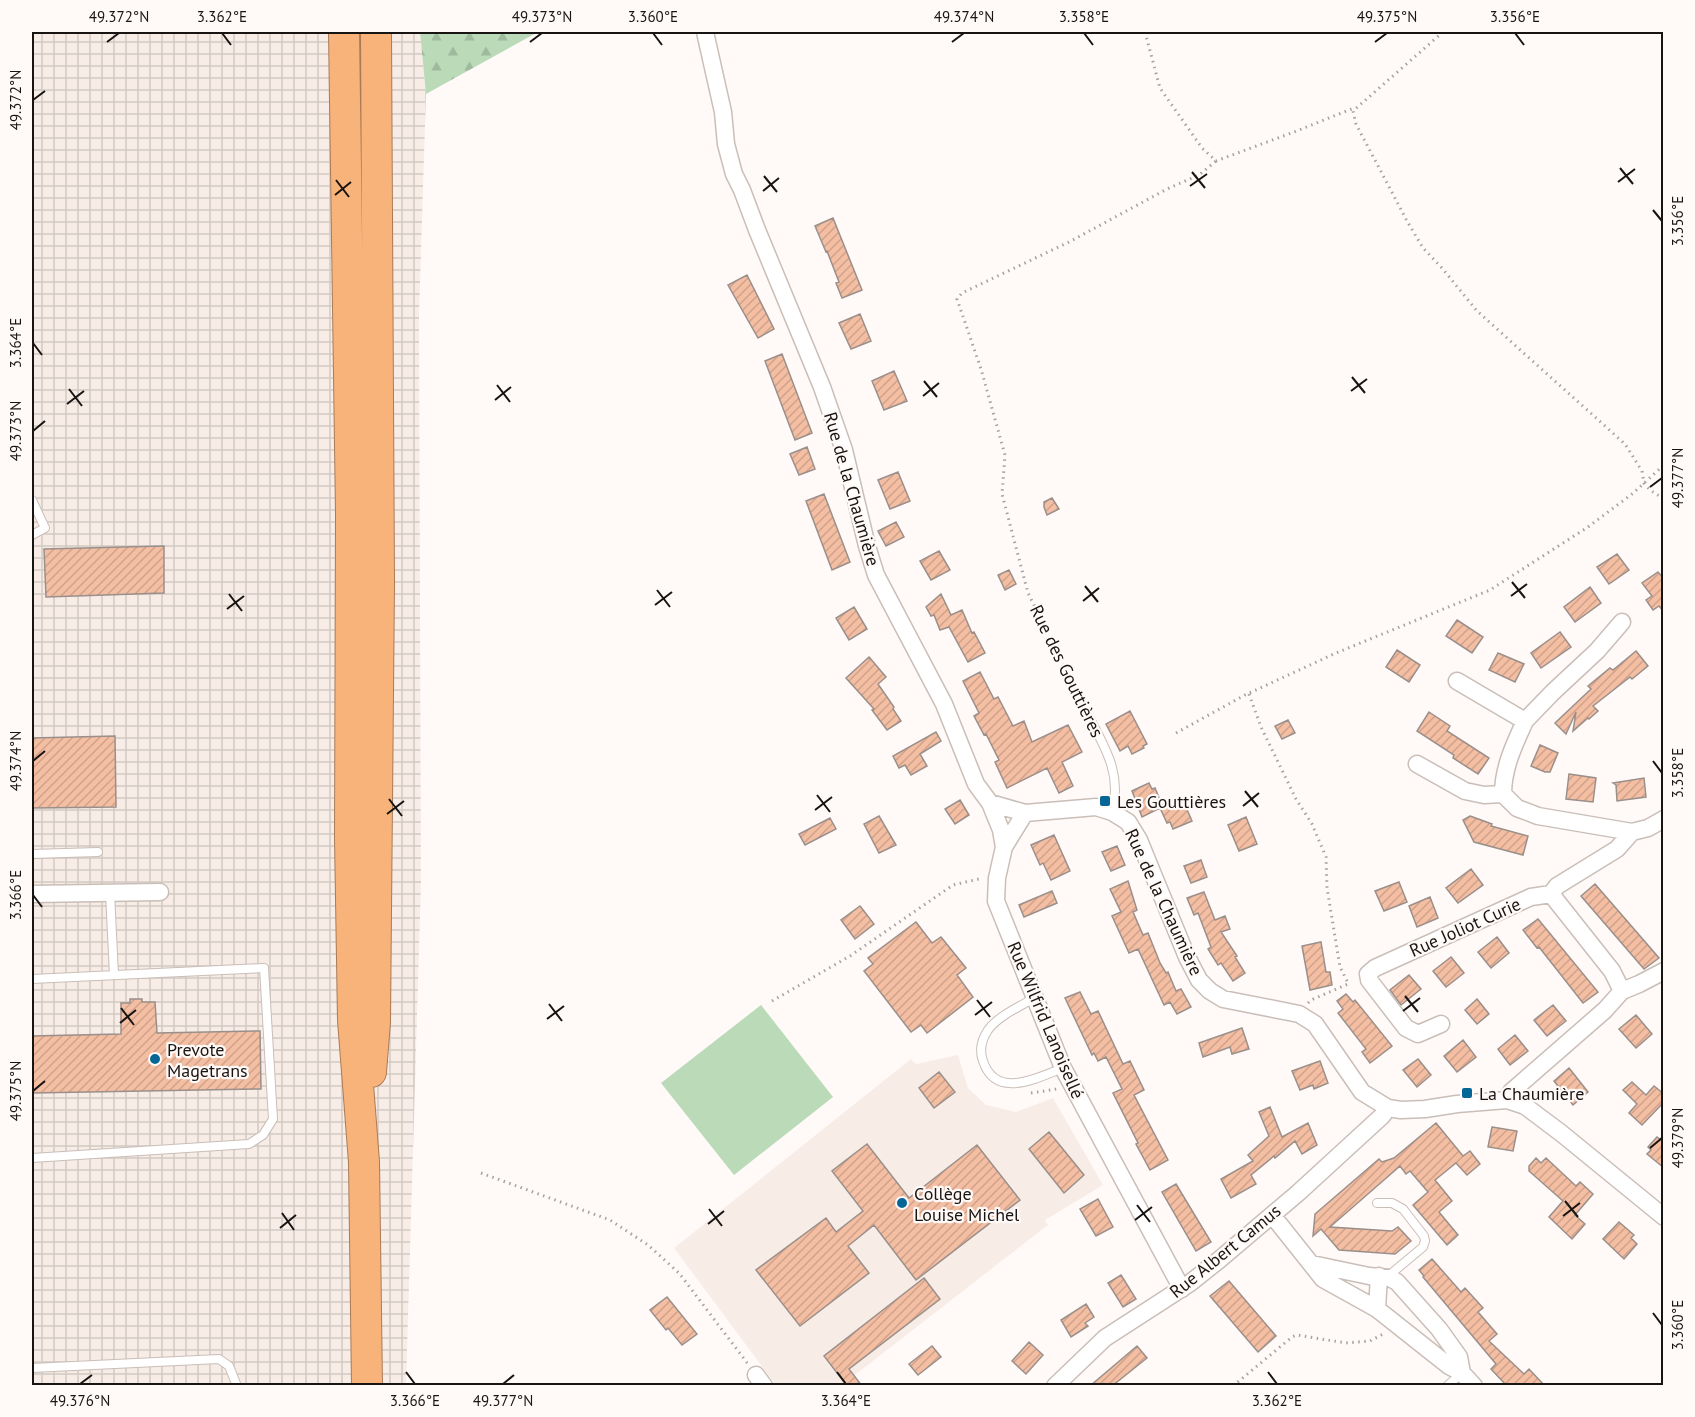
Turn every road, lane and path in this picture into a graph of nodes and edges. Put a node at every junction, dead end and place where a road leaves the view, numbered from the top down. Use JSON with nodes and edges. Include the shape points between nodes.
{"nodes":[{"id":1,"x":344,"y":32,"type":"edge"},
{"id":2,"x":376,"y":32,"type":"edge"},
{"id":3,"x":705,"y":32,"type":"edge"},
{"id":4,"x":1145,"y":32,"type":"edge"},
{"id":5,"x":1443,"y":32,"type":"edge"},
{"id":6,"x":1358,"y":107,"type":"junction"},
{"id":7,"x":1216,"y":161,"type":"junction"},
{"id":8,"x":1664,"y":465,"type":"edge"},
{"id":9,"x":1644,"y":483,"type":"junction"},
{"id":10,"x":1664,"y":499,"type":"edge"},
{"id":11,"x":32,"y":500,"type":"edge"},
{"id":12,"x":32,"y":535,"type":"edge"},
{"id":13,"x":1622,"y":622,"type":"dead end"},
{"id":14,"x":1457,"y":681,"type":"dead end"},
{"id":15,"x":1249,"y":694,"type":"junction"},
{"id":16,"x":1089,"y":717,"type":"joint"},
{"id":17,"x":1525,"y":721,"type":"junction"},
{"id":18,"x":1176,"y":733,"type":"dead end"},
{"id":19,"x":1417,"y":764,"type":"dead end"},
{"id":20,"x":1503,"y":794,"type":"junction"},
{"id":21,"x":990,"y":803,"type":"junction"},
{"id":22,"x":1112,"y":812,"type":"junction"},
{"id":23,"x":1025,"y":813,"type":"junction"},
{"id":24,"x":1664,"y":819,"type":"edge"},
{"id":25,"x":1632,"y":832,"type":"junction"},
{"id":26,"x":1004,"y":847,"type":"junction"},
{"id":27,"x":98,"y":852,"type":"dead end"},
{"id":28,"x":32,"y":854,"type":"edge"},
{"id":29,"x":999,"y":872,"type":"junction"},
{"id":30,"x":160,"y":892,"type":"dead end"},
{"id":31,"x":110,"y":893,"type":"junction"},
{"id":32,"x":32,"y":894,"type":"edge"},
{"id":33,"x":1551,"y":894,"type":"junction"},
{"id":34,"x":1664,"y":971,"type":"edge"},
{"id":35,"x":114,"y":975,"type":"junction"},
{"id":36,"x":32,"y":979,"type":"edge"},
{"id":37,"x":1622,"y":991,"type":"junction"},
{"id":38,"x":1034,"y":998,"type":"junction"},
{"id":39,"x":772,"y":1001,"type":"dead end"},
{"id":40,"x":1299,"y":1014,"type":"junction"},
{"id":41,"x":1441,"y":1024,"type":"dead end"},
{"id":42,"x":1063,"y":1068,"type":"junction"},
{"id":43,"x":1507,"y":1100,"type":"junction"},
{"id":44,"x":1388,"y":1108,"type":"junction"},
{"id":45,"x":32,"y":1158,"type":"edge"},
{"id":46,"x":364,"y":1162,"type":"junction"},
{"id":47,"x":481,"y":1173,"type":"dead end"},
{"id":48,"x":1377,"y":1203,"type":"dead end"},
{"id":49,"x":1272,"y":1215,"type":"junction"},
{"id":50,"x":1664,"y":1217,"type":"edge"},
{"id":51,"x":1312,"y":1264,"type":"junction"},
{"id":52,"x":1384,"y":1277,"type":"junction"},
{"id":53,"x":1182,"y":1289,"type":"junction"},
{"id":54,"x":1377,"y":1309,"type":"junction"},
{"id":55,"x":1394,"y":1322,"type":"junction"},
{"id":56,"x":32,"y":1368,"type":"edge"},
{"id":57,"x":1462,"y":1373,"type":"junction"},
{"id":58,"x":760,"y":1380,"type":"edge"},
{"id":59,"x":237,"y":1386,"type":"edge"},
{"id":60,"x":366,"y":1386,"type":"edge"},
{"id":61,"x":1055,"y":1386,"type":"edge"},
{"id":62,"x":1233,"y":1386,"type":"edge"},
{"id":63,"x":1447,"y":1386,"type":"edge"},
{"id":64,"x":1474,"y":1386,"type":"edge"}],
"edges":[{"from":1,"to":46,"type":"highway","via":[[351,514],[352,1020]]},
{"from":2,"to":46,"type":"highway","via":[[379,583],[375,1022]]},
{"from":3,"to":21,"type":"street","name":"Rue de la Chaumière","via":[[734,174],[822,387],[844,450],[876,575],[944,704],[976,784]]},
{"from":4,"to":7,"type":"path","via":[[1160,88],[1202,148]]},
{"from":5,"to":6,"type":"path"},
{"from":6,"to":7,"type":"path"},
{"from":6,"to":9,"type":"path","via":[[1353,111],[1356,124],[1423,248],[1477,311],[1625,444],[1642,471]]},
{"from":7,"to":16,"type":"path","name":"Rue des Gouttières","via":[[1199,175],[962,293],[957,299],[1005,456],[1002,494],[1028,593]]},
{"from":8,"to":9,"type":"path"},
{"from":9,"to":10,"type":"path"},
{"from":9,"to":15,"type":"path","via":[[1588,527],[1490,590]]},
{"from":11,"to":12,"type":"lane","via":[[45,528]]},
{"from":13,"to":17,"type":"street"},
{"from":14,"to":17,"type":"street"},
{"from":15,"to":18,"type":"path"},
{"from":15,"to":40,"type":"path","via":[[1261,727],[1326,858],[1338,957],[1348,983],[1311,1000]]},
{"from":16,"to":22,"type":"lane","name":"Rue des Gouttières","via":[[1110,757],[1115,778]]},
{"from":17,"to":20,"type":"street","via":[[1503,777]]},
{"from":19,"to":20,"type":"street","via":[[1465,790]]},
{"from":20,"to":25,"type":"street","via":[[1517,808],[1538,816]]},
{"from":21,"to":23,"type":"street","name":"Rue de la Chaumière"},
{"from":21,"to":26,"type":"street","name":"Rue Wilfrid Lanoisellé"},
{"from":22,"to":23,"type":"street","name":"Rue de la Chaumière","via":[[1096,807]]},
{"from":22,"to":40,"type":"street","name":"Rue de la Chaumière","via":[[1128,822],[1139,840],[1199,980],[1222,999]]},
{"from":23,"to":26,"type":"street"},
{"from":24,"to":25,"type":"street"},
{"from":25,"to":33,"type":"street","via":[[1617,849],[1557,886]]},
{"from":26,"to":29,"type":"street","name":"Rue Wilfrid Lanoisellé"},
{"from":27,"to":28,"type":"lane"},
{"from":29,"to":38,"type":"street","name":"Rue Wilfrid Lanoisellé","via":[[996,901]]},
{"from":29,"to":39,"type":"path","via":[[953,885],[850,956]]},
{"from":30,"to":31,"type":"street"},
{"from":31,"to":32,"type":"street"},
{"from":31,"to":35,"type":"lane"},
{"from":33,"to":37,"type":"street","via":[[1612,971]]},
{"from":33,"to":41,"type":"street","name":"Rue Joliot Curie","via":[[1531,897],[1368,974],[1369,981],[1406,1028],[1418,1034]]},
{"from":34,"to":37,"type":"street"},
{"from":35,"to":36,"type":"lane"},
{"from":35,"to":45,"type":"lane","via":[[264,969],[273,1119],[263,1135],[249,1144]]},
{"from":37,"to":43,"type":"street","via":[[1511,1092]]},
{"from":38,"to":42,"type":"street","name":"Rue Wilfrid Lanoisellé"},
{"from":38,"to":42,"type":"lane","via":[[990,1028],[982,1041],[985,1066],[996,1079],[1011,1084],[1026,1083]]},
{"from":40,"to":44,"type":"street","name":"Rue de la Chaumière","via":[[1315,1024],[1362,1092]]},
{"from":42,"to":53,"type":"street","name":"Rue Wilfrid Lanoisellé"},
{"from":43,"to":44,"type":"street","name":"Rue de la Chaumière","via":[[1425,1109]]},
{"from":43,"to":50,"type":"street","name":"Rue de la Chaumière","via":[[1525,1107],[1562,1133]]},
{"from":44,"to":49,"type":"street","name":"Rue Albert Camus"},
{"from":46,"to":60,"type":"highway"},
{"from":47,"to":58,"type":"path","via":[[610,1220],[648,1245],[679,1272]]},
{"from":48,"to":52,"type":"lane","via":[[1392,1203],[1403,1209],[1425,1241],[1423,1247]]},
{"from":49,"to":51,"type":"street"},
{"from":49,"to":53,"type":"street","name":"Rue Albert Camus"},
{"from":51,"to":52,"type":"street"},
{"from":51,"to":54,"type":"street","via":[[1323,1279]]},
{"from":52,"to":54,"type":"street"},
{"from":52,"to":57,"type":"street","via":[[1397,1282],[1439,1329],[1459,1357]]},
{"from":53,"to":61,"type":"street","name":"Rue Albert Camus","via":[[1105,1338]]},
{"from":54,"to":55,"type":"street"},
{"from":55,"to":57,"type":"street"},
{"from":55,"to":62,"type":"path","via":[[1370,1341],[1346,1343],[1297,1335]]},
{"from":56,"to":59,"type":"lane","via":[[219,1359],[229,1366]]},
{"from":57,"to":63,"type":"lane"},
{"from":57,"to":64,"type":"street"}]}
